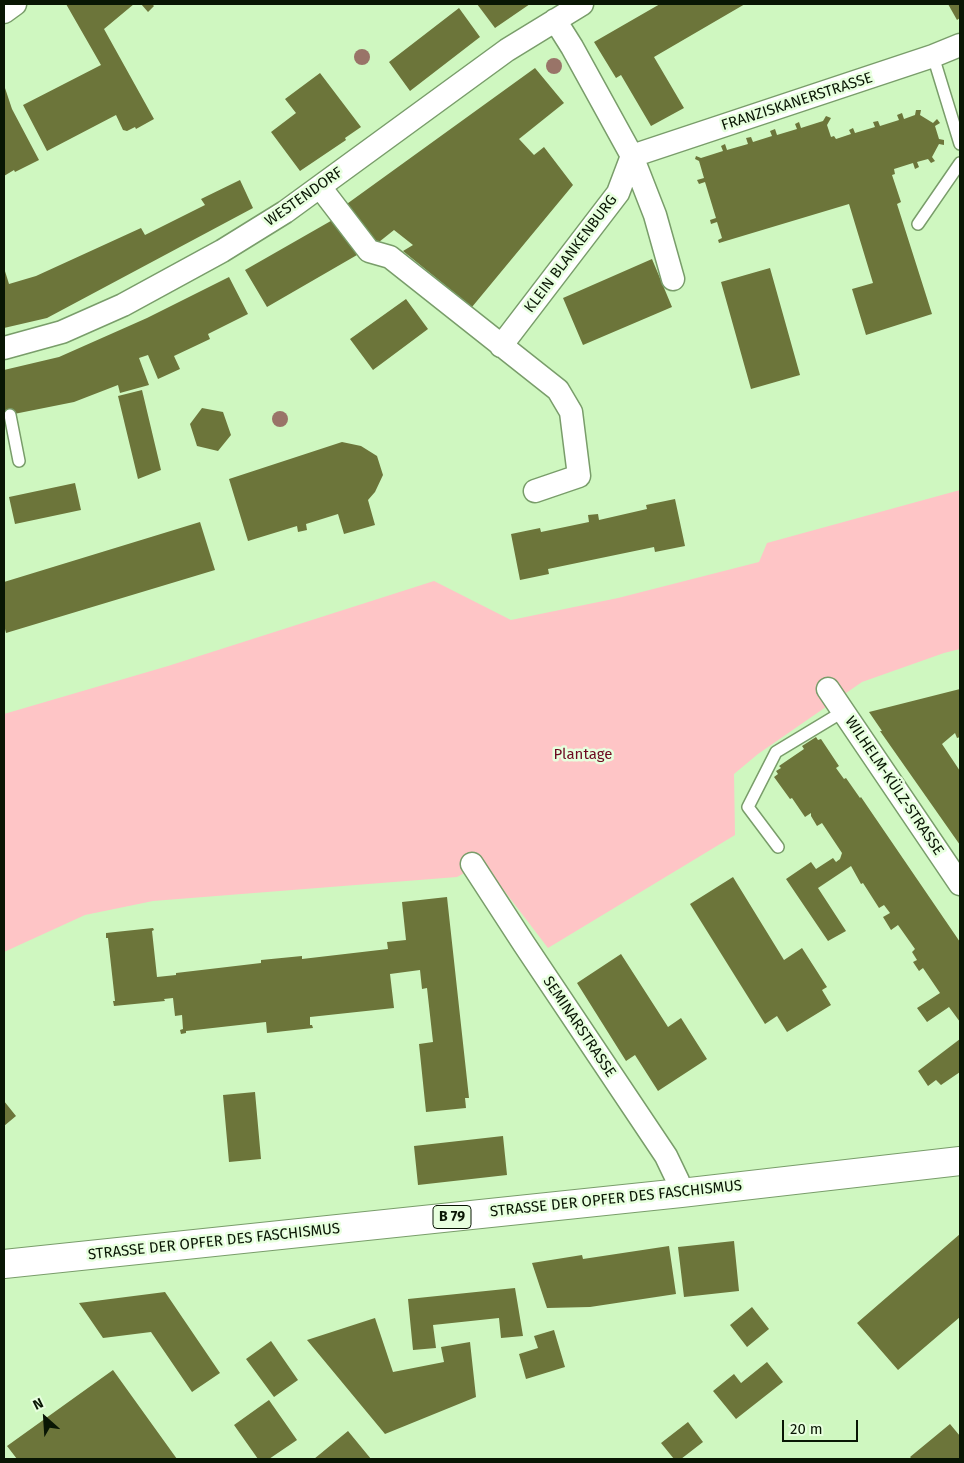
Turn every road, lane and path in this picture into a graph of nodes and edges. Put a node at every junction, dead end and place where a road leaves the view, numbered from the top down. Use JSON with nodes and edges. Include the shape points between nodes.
{"nodes":[{"id":1,"x":15,"y":4,"type":"edge"},
{"id":2,"x":582,"y":4,"type":"edge"},
{"id":3,"x":4,"y":12,"type":"edge"},
{"id":4,"x":555,"y":20,"type":"junction"},
{"id":5,"x":960,"y":45,"type":"edge"},
{"id":6,"x":934,"y":56,"type":"junction"},
{"id":7,"x":960,"y":144,"type":"edge"},
{"id":8,"x":632,"y":156,"type":"junction"},
{"id":9,"x":960,"y":163,"type":"edge"},
{"id":10,"x":320,"y":187,"type":"junction"},
{"id":11,"x":918,"y":224,"type":"dead end"},
{"id":12,"x":673,"y":279,"type":"dead end"},
{"id":13,"x":501,"y":346,"type":"junction"},
{"id":14,"x":4,"y":348,"type":"edge"},
{"id":15,"x":10,"y":415,"type":"dead end"},
{"id":16,"x":19,"y":461,"type":"dead end"},
{"id":17,"x":535,"y":491,"type":"dead end"},
{"id":18,"x":828,"y":689,"type":"dead end"},
{"id":19,"x":844,"y":712,"type":"junction"},
{"id":20,"x":778,"y":847,"type":"dead end"},
{"id":21,"x":472,"y":864,"type":"dead end"},
{"id":22,"x":960,"y":884,"type":"edge"},
{"id":23,"x":960,"y":1161,"type":"edge"},
{"id":24,"x":681,"y":1193,"type":"junction"},
{"id":25,"x":4,"y":1264,"type":"edge"}],
"edges":[{"from":1,"to":3,"type":"street"},
{"from":2,"to":4,"type":"street","name":"WESTENDORF"},
{"from":4,"to":8,"type":"street"},
{"from":4,"to":10,"type":"street","name":"WESTENDORF","via":[[491,61]]},
{"from":5,"to":6,"type":"street","name":"FRANZISKANERSTRASSE"},
{"from":6,"to":7,"type":"lane"},
{"from":6,"to":8,"type":"street","name":"FRANZISKANERSTRASSE"},
{"from":8,"to":12,"type":"street","via":[[655,216]]},
{"from":8,"to":13,"type":"street","name":"KLEIN BLANKENBURG","via":[[618,193]]},
{"from":9,"to":11,"type":"lane"},
{"from":10,"to":13,"type":"street","via":[[369,251],[390,258]]},
{"from":10,"to":14,"type":"street","name":"WESTENDORF","via":[[222,251],[122,305],[62,332]]},
{"from":13,"to":17,"type":"street","via":[[558,390],[571,412],[579,476]]},
{"from":15,"to":16,"type":"lane"},
{"from":18,"to":19,"type":"street","name":"WILHELM-KÜLZ-STRASSE"},
{"from":19,"to":20,"type":"lane","via":[[776,752],[748,806]]},
{"from":19,"to":22,"type":"street","name":"WILHELM-KÜLZ-STRASSE"},
{"from":21,"to":24,"type":"street","name":"SEMINARSTRASSE","via":[[666,1156]]},
{"from":23,"to":24,"type":"main road","name":"STRASSE DER OPFER DES FASCHISMUS","number":"B 79"},
{"from":24,"to":25,"type":"main road","name":"STRASSE DER OPFER DES FASCHISMUS","number":"B 79"}]}
